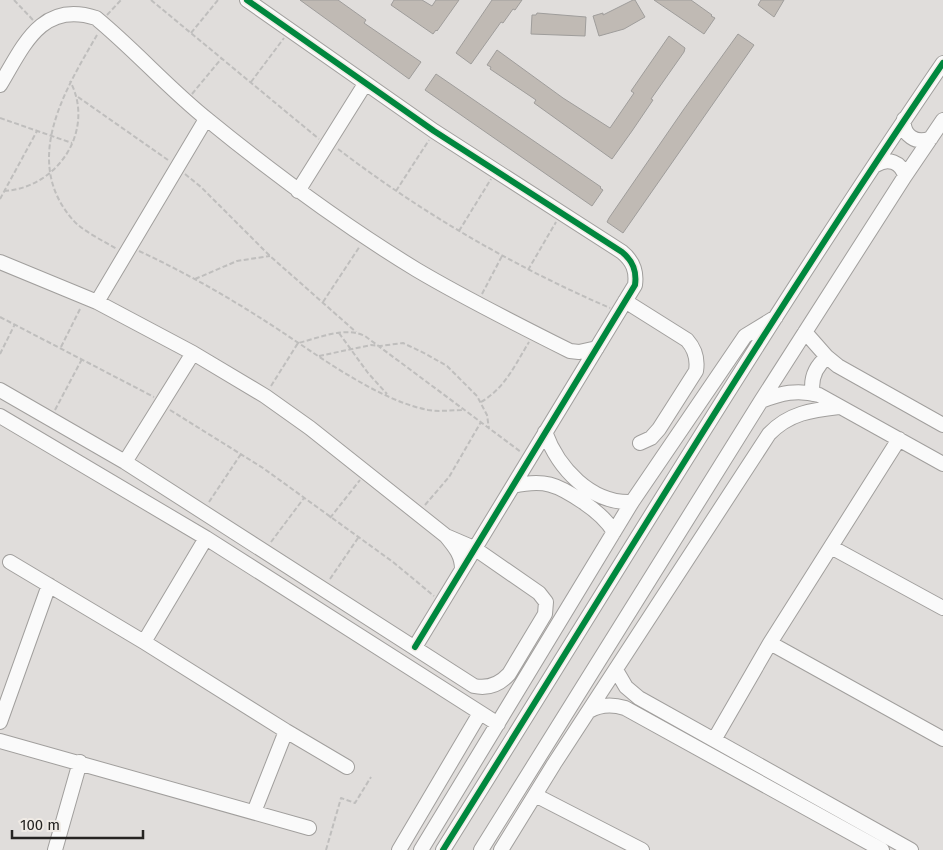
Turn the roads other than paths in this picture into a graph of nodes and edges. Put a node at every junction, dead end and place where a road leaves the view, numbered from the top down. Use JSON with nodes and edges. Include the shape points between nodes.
{"nodes":[{"id":1,"x":247,"y":0,"type":"edge"},
{"id":2,"x":943,"y":63,"type":"edge"},
{"id":3,"x":365,"y":84,"type":"junction"},
{"id":4,"x":0,"y":85,"type":"edge"},
{"id":5,"x":206,"y":119,"type":"junction"},
{"id":6,"x":904,"y":119,"type":"junction"},
{"id":7,"x":943,"y":120,"type":"edge"},
{"id":8,"x":931,"y":138,"type":"junction"},
{"id":9,"x":876,"y":165,"type":"junction"},
{"id":10,"x":905,"y":176,"type":"junction"},
{"id":11,"x":298,"y":191,"type":"junction"},
{"id":12,"x":0,"y":262,"type":"edge"},
{"id":13,"x":91,"y":299,"type":"junction"},
{"id":14,"x":622,"y":306,"type":"junction"},
{"id":15,"x":776,"y":317,"type":"junction"},
{"id":16,"x":805,"y":332,"type":"junction"},
{"id":17,"x":597,"y":348,"type":"junction"},
{"id":18,"x":570,"y":351,"type":"junction"},
{"id":19,"x":192,"y":352,"type":"junction"},
{"id":20,"x":827,"y":357,"type":"junction"},
{"id":21,"x":582,"y":371,"type":"junction"},
{"id":22,"x":0,"y":390,"type":"edge"},
{"id":23,"x":813,"y":394,"type":"junction"},
{"id":24,"x":761,"y":401,"type":"junction"},
{"id":25,"x":839,"y":407,"type":"junction"},
{"id":26,"x":0,"y":416,"type":"edge"},
{"id":27,"x":943,"y":425,"type":"edge"},
{"id":28,"x":545,"y":432,"type":"junction"},
{"id":29,"x":899,"y":439,"type":"junction"},
{"id":30,"x":640,"y":442,"type":"dead end"},
{"id":31,"x":126,"y":462,"type":"junction"},
{"id":32,"x":943,"y":464,"type":"edge"},
{"id":33,"x":682,"y":467,"type":"junction"},
{"id":34,"x":569,"y":473,"type":"junction"},
{"id":35,"x":648,"y":478,"type":"junction"},
{"id":36,"x":512,"y":486,"type":"junction"},
{"id":37,"x":560,"y":487,"type":"junction"},
{"id":38,"x":607,"y":499,"type":"junction"},
{"id":39,"x":632,"y":502,"type":"junction"},
{"id":40,"x":598,"y":513,"type":"junction"},
{"id":41,"x":614,"y":532,"type":"junction"},
{"id":42,"x":446,"y":536,"type":"junction"},
{"id":43,"x":206,"y":538,"type":"junction"},
{"id":44,"x":831,"y":547,"type":"junction"},
{"id":45,"x":474,"y":548,"type":"junction"},
{"id":46,"x":10,"y":562,"type":"dead end"},
{"id":47,"x":462,"y":569,"type":"junction"},
{"id":48,"x":49,"y":585,"type":"junction"},
{"id":49,"x":943,"y":608,"type":"edge"},
{"id":50,"x":144,"y":642,"type":"junction"},
{"id":51,"x":770,"y":643,"type":"junction"},
{"id":52,"x":414,"y":647,"type":"junction"},
{"id":53,"x":616,"y":670,"type":"junction"},
{"id":54,"x":510,"y":704,"type":"junction"},
{"id":55,"x":589,"y":712,"type":"junction"},
{"id":56,"x":480,"y":713,"type":"junction"},
{"id":57,"x":528,"y":715,"type":"junction"},
{"id":58,"x":0,"y":722,"type":"edge"},
{"id":59,"x":498,"y":724,"type":"junction"},
{"id":60,"x":286,"y":731,"type":"junction"},
{"id":61,"x":943,"y":739,"type":"edge"},
{"id":62,"x":714,"y":740,"type":"junction"},
{"id":63,"x":0,"y":741,"type":"edge"},
{"id":64,"x":540,"y":755,"type":"junction"},
{"id":65,"x":80,"y":762,"type":"junction"},
{"id":66,"x":554,"y":764,"type":"junction"},
{"id":67,"x":347,"y":767,"type":"dead end"},
{"id":68,"x":535,"y":795,"type":"junction"},
{"id":69,"x":254,"y":812,"type":"junction"},
{"id":70,"x":310,"y":828,"type":"dead end"},
{"id":71,"x":55,"y":850,"type":"edge"},
{"id":72,"x":399,"y":850,"type":"edge"},
{"id":73,"x":421,"y":850,"type":"edge"},
{"id":74,"x":444,"y":850,"type":"edge"},
{"id":75,"x":481,"y":850,"type":"edge"},
{"id":76,"x":501,"y":850,"type":"edge"},
{"id":77,"x":642,"y":850,"type":"edge"},
{"id":78,"x":882,"y":850,"type":"edge"},
{"id":79,"x":911,"y":850,"type":"edge"}],
"edges":[{"from":1,"to":3,"type":"street"},
{"from":2,"to":6,"type":"street"},
{"from":3,"to":11,"type":"street"},
{"from":3,"to":14,"type":"street","via":[[622,252],[636,270],[635,285]]},
{"from":4,"to":5,"type":"street","via":[[34,29],[44,20],[56,13],[84,12],[102,23]]},
{"from":5,"to":11,"type":"street"},
{"from":5,"to":13,"type":"street","via":[[127,251]]},
{"from":6,"to":8,"type":"street","via":[[904,128],[909,136],[922,141]]},
{"from":6,"to":9,"type":"street"},
{"from":7,"to":8,"type":"street"},
{"from":8,"to":10,"type":"street"},
{"from":9,"to":10,"type":"street","via":[[883,161],[895,162]]},
{"from":9,"to":15,"type":"street"},
{"from":10,"to":16,"type":"street"},
{"from":11,"to":18,"type":"street","via":[[416,269],[476,304]]},
{"from":12,"to":13,"type":"street"},
{"from":13,"to":19,"type":"street"},
{"from":14,"to":17,"type":"street"},
{"from":14,"to":30,"type":"street","via":[[687,340],[697,359],[696,370],[659,429],[651,438]]},
{"from":15,"to":33,"type":"street"},
{"from":15,"to":35,"type":"street","via":[[745,336]]},
{"from":16,"to":20,"type":"street"},
{"from":16,"to":24,"type":"street"},
{"from":17,"to":18,"type":"street"},
{"from":17,"to":21,"type":"street"},
{"from":18,"to":21,"type":"street"},
{"from":19,"to":31,"type":"street"},
{"from":19,"to":42,"type":"street","via":[[302,422]]},
{"from":20,"to":23,"type":"street","via":[[815,370]]},
{"from":20,"to":27,"type":"street"},
{"from":21,"to":28,"type":"street"},
{"from":22,"to":31,"type":"street"},
{"from":23,"to":24,"type":"street","via":[[790,391]]},
{"from":23,"to":25,"type":"street"},
{"from":24,"to":64,"type":"street"},
{"from":25,"to":29,"type":"street"},
{"from":25,"to":53,"type":"street","via":[[794,415],[769,434]]},
{"from":26,"to":43,"type":"street"},
{"from":28,"to":34,"type":"street","via":[[550,446]]},
{"from":28,"to":36,"type":"street"},
{"from":29,"to":32,"type":"street"},
{"from":29,"to":44,"type":"street"},
{"from":31,"to":52,"type":"street"},
{"from":33,"to":35,"type":"street"},
{"from":33,"to":57,"type":"street"},
{"from":34,"to":37,"type":"street"},
{"from":34,"to":38,"type":"street"},
{"from":35,"to":39,"type":"street"},
{"from":36,"to":37,"type":"street","via":[[528,482]]},
{"from":36,"to":45,"type":"street"},
{"from":37,"to":40,"type":"street"},
{"from":38,"to":39,"type":"street"},
{"from":38,"to":40,"type":"street"},
{"from":39,"to":41,"type":"street"},
{"from":40,"to":41,"type":"street"},
{"from":41,"to":54,"type":"street"},
{"from":42,"to":45,"type":"street"},
{"from":42,"to":47,"type":"street","via":[[458,550]]},
{"from":43,"to":50,"type":"street"},
{"from":43,"to":56,"type":"street"},
{"from":44,"to":49,"type":"street"},
{"from":44,"to":51,"type":"street"},
{"from":45,"to":47,"type":"street"},
{"from":45,"to":52,"type":"street","via":[[539,593],[546,602],[545,614],[506,678],[498,684],[474,686]]},
{"from":46,"to":48,"type":"street"},
{"from":47,"to":52,"type":"street"},
{"from":48,"to":50,"type":"street"},
{"from":48,"to":58,"type":"street"},
{"from":50,"to":60,"type":"street"},
{"from":51,"to":61,"type":"street"},
{"from":51,"to":62,"type":"street"},
{"from":53,"to":55,"type":"street"},
{"from":53,"to":62,"type":"street","via":[[626,688],[639,698]]},
{"from":54,"to":57,"type":"street"},
{"from":54,"to":59,"type":"street"},
{"from":55,"to":66,"type":"street"},
{"from":55,"to":78,"type":"street","via":[[610,705],[625,708]]},
{"from":56,"to":59,"type":"street"},
{"from":56,"to":72,"type":"street"},
{"from":57,"to":74,"type":"street"},
{"from":59,"to":73,"type":"street"},
{"from":60,"to":67,"type":"street"},
{"from":60,"to":69,"type":"street"},
{"from":62,"to":79,"type":"street"},
{"from":63,"to":65,"type":"street"},
{"from":64,"to":66,"type":"street"},
{"from":64,"to":75,"type":"street"},
{"from":65,"to":69,"type":"street"},
{"from":65,"to":71,"type":"street"},
{"from":66,"to":68,"type":"street"},
{"from":68,"to":76,"type":"street"},
{"from":68,"to":77,"type":"street"},
{"from":69,"to":70,"type":"street"}]}
